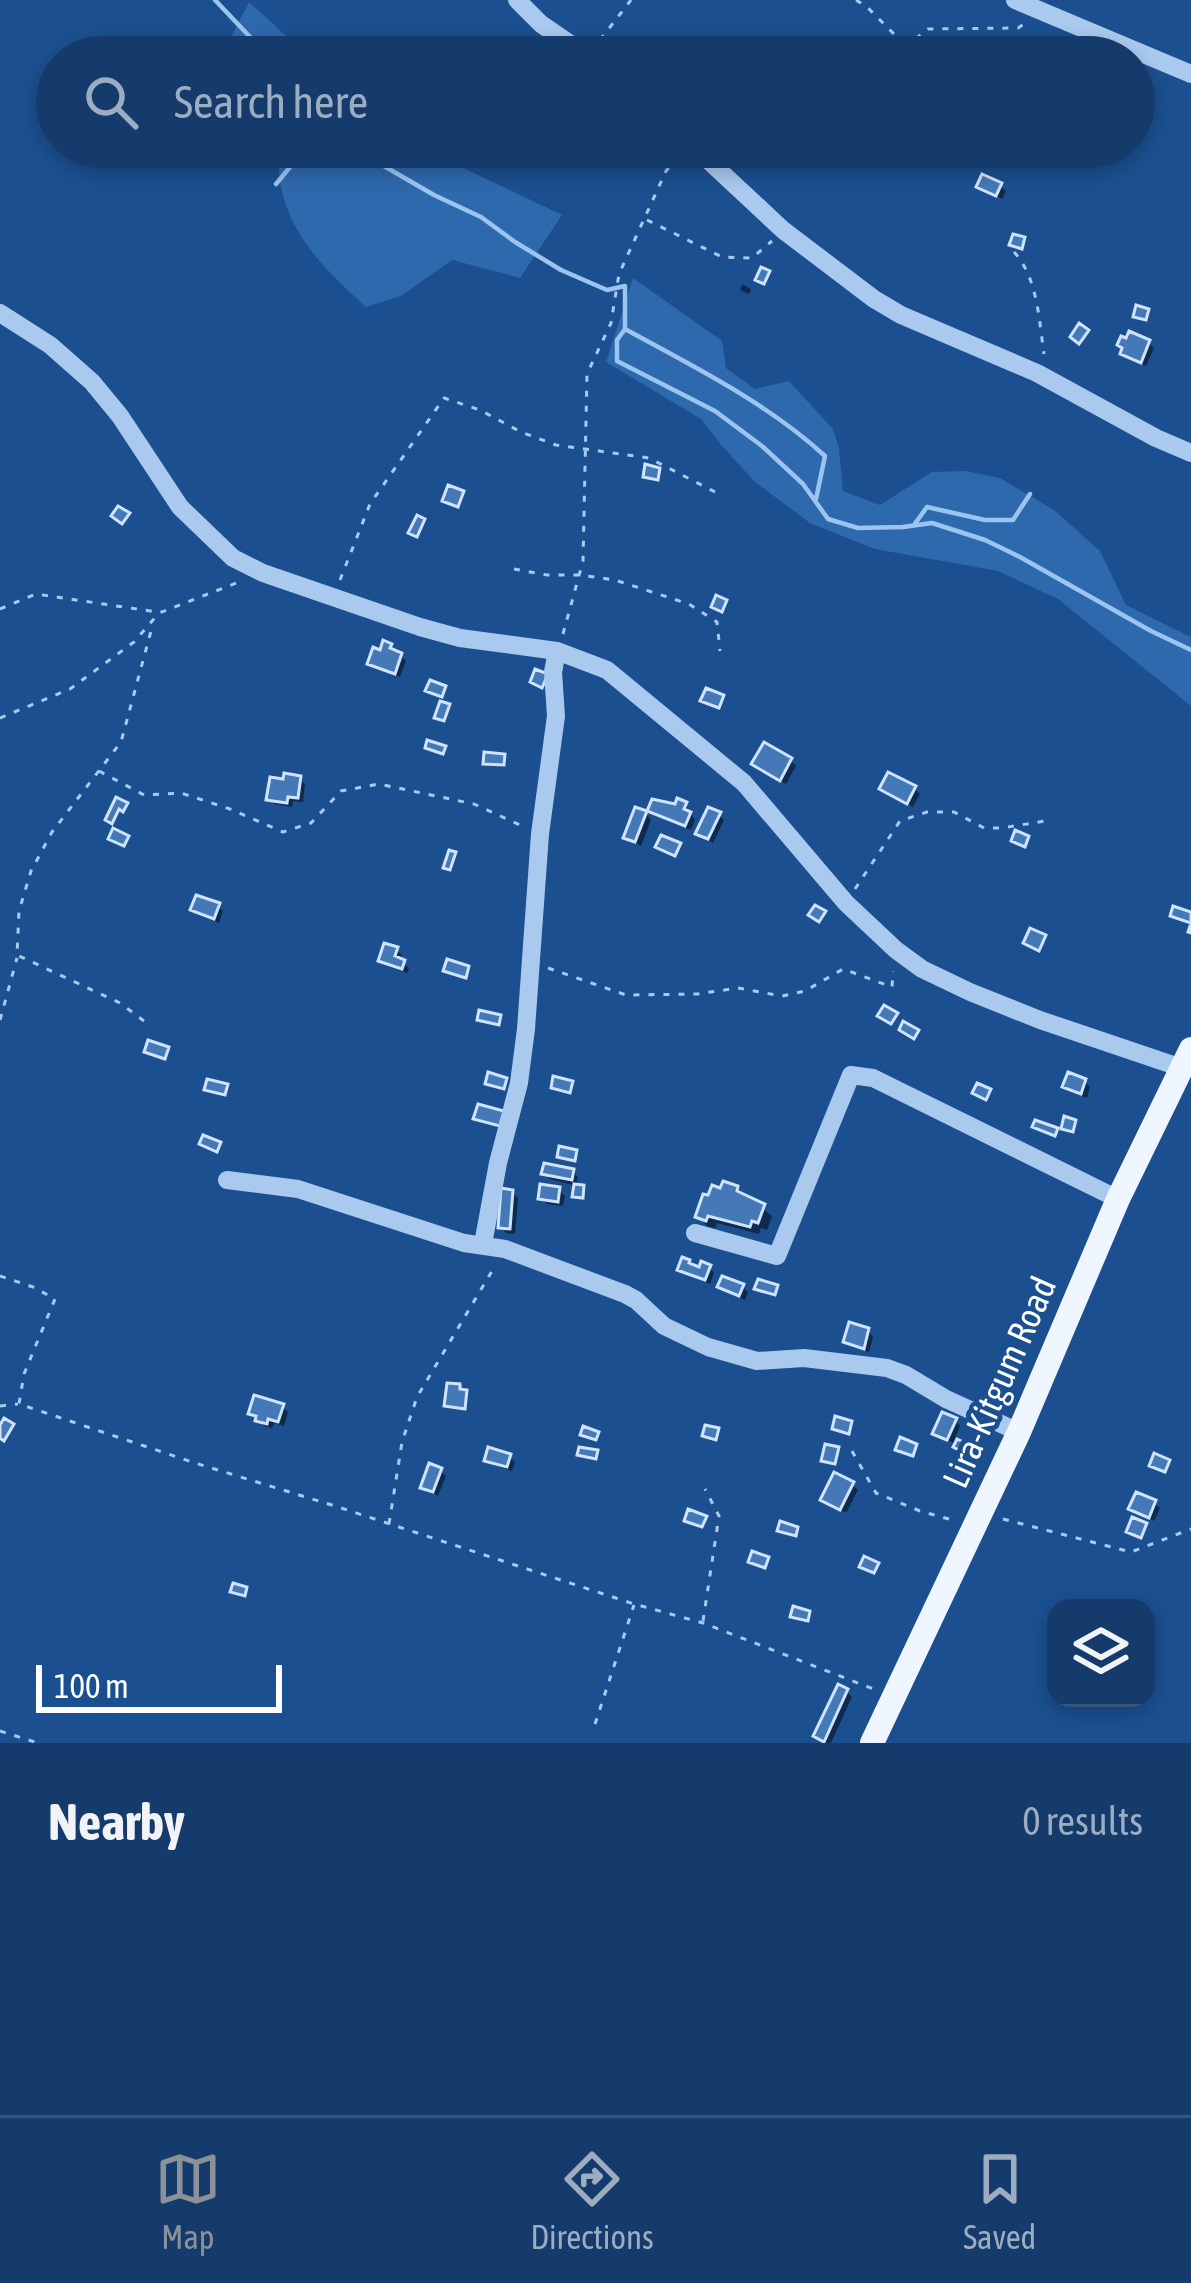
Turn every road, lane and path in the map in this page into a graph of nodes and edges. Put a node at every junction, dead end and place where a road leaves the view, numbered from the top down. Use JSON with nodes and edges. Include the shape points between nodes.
{"nodes":[{"id":1,"x":517,"y":0,"type":"edge"},
{"id":2,"x":631,"y":0,"type":"edge"},
{"id":3,"x":856,"y":0,"type":"edge"},
{"id":4,"x":1015,"y":0,"type":"edge"},
{"id":5,"x":1038,"y":10,"type":"junction"},
{"id":6,"x":559,"y":36,"type":"edge"},
{"id":7,"x":603,"y":36,"type":"edge"},
{"id":8,"x":895,"y":36,"type":"edge"},
{"id":9,"x":918,"y":36,"type":"edge"},
{"id":10,"x":1100,"y":36,"type":"edge"},
{"id":11,"x":1155,"y":59,"type":"edge"},
{"id":12,"x":1191,"y":74,"type":"edge"},
{"id":13,"x":669,"y":168,"type":"edge"},
{"id":14,"x":714,"y":168,"type":"edge"},
{"id":15,"x":645,"y":219,"type":"junction"},
{"id":16,"x":783,"y":230,"type":"junction"},
{"id":17,"x":1014,"y":252,"type":"dead end"},
{"id":18,"x":0,"y":313,"type":"edge"},
{"id":19,"x":1037,"y":373,"type":"junction"},
{"id":20,"x":586,"y":448,"type":"junction"},
{"id":21,"x":1191,"y":453,"type":"edge"},
{"id":22,"x":716,"y":492,"type":"dead end"},
{"id":23,"x":514,"y":569,"type":"dead end"},
{"id":24,"x":263,"y":573,"type":"junction"},
{"id":25,"x":580,"y":575,"type":"junction"},
{"id":26,"x":333,"y":598,"type":"junction"},
{"id":27,"x":0,"y":609,"type":"edge"},
{"id":28,"x":159,"y":613,"type":"junction"},
{"id":29,"x":151,"y":631,"type":"dead end"},
{"id":30,"x":557,"y":651,"type":"junction"},
{"id":31,"x":720,"y":651,"type":"dead end"},
{"id":32,"x":0,"y":718,"type":"edge"},
{"id":33,"x":99,"y":771,"type":"junction"},
{"id":34,"x":1045,"y":820,"type":"dead end"},
{"id":35,"x":540,"y":834,"type":"junction"},
{"id":36,"x":846,"y":903,"type":"junction"},
{"id":37,"x":896,"y":950,"type":"junction"},
{"id":38,"x":17,"y":955,"type":"junction"},
{"id":39,"x":530,"y":963,"type":"junction"},
{"id":40,"x":0,"y":1019,"type":"edge"},
{"id":41,"x":144,"y":1021,"type":"dead end"},
{"id":42,"x":1187,"y":1059,"type":"edge"},
{"id":43,"x":227,"y":1180,"type":"dead end"},
{"id":44,"x":1118,"y":1199,"type":"junction"},
{"id":45,"x":695,"y":1233,"type":"dead end"},
{"id":46,"x":483,"y":1244,"type":"junction"},
{"id":47,"x":505,"y":1249,"type":"junction"},
{"id":48,"x":0,"y":1276,"type":"edge"},
{"id":49,"x":20,"y":1404,"type":"junction"},
{"id":50,"x":0,"y":1406,"type":"edge"},
{"id":51,"x":1019,"y":1432,"type":"junction"},
{"id":52,"x":852,"y":1450,"type":"dead end"},
{"id":53,"x":705,"y":1489,"type":"dead end"},
{"id":54,"x":978,"y":1519,"type":"junction"},
{"id":55,"x":389,"y":1524,"type":"junction"},
{"id":56,"x":1191,"y":1529,"type":"edge"},
{"id":57,"x":634,"y":1604,"type":"junction"},
{"id":58,"x":703,"y":1623,"type":"junction"},
{"id":59,"x":894,"y":1697,"type":"junction"},
{"id":60,"x":595,"y":1724,"type":"dead end"},
{"id":61,"x":0,"y":1731,"type":"edge"},
{"id":62,"x":38,"y":1743,"type":"edge"},
{"id":63,"x":872,"y":1743,"type":"edge"}],
"edges":[{"from":1,"to":6,"type":"street"},
{"from":2,"to":7,"type":"path"},
{"from":3,"to":8,"type":"path"},
{"from":4,"to":5,"type":"street"},
{"from":5,"to":9,"type":"path","via":[[1018,28],[928,28]]},
{"from":5,"to":10,"type":"street"},
{"from":11,"to":12,"type":"street"},
{"from":13,"to":15,"type":"path"},
{"from":14,"to":16,"type":"street"},
{"from":15,"to":16,"type":"path","via":[[722,257],[752,258]]},
{"from":15,"to":20,"type":"path","via":[[586,374]]},
{"from":16,"to":19,"type":"street","via":[[901,315]]},
{"from":17,"to":19,"type":"path","via":[[1037,308],[1044,354]]},
{"from":18,"to":24,"type":"street","via":[[92,382],[180,507],[233,558]]},
{"from":19,"to":21,"type":"street"},
{"from":20,"to":22,"type":"path","via":[[649,458]]},
{"from":20,"to":25,"type":"path"},
{"from":20,"to":26,"type":"path","via":[[556,445],[443,398],[370,504]]},
{"from":23,"to":25,"type":"path"},
{"from":24,"to":26,"type":"street"},
{"from":24,"to":28,"type":"path"},
{"from":25,"to":30,"type":"path"},
{"from":25,"to":31,"type":"path","via":[[689,604],[717,622]]},
{"from":26,"to":30,"type":"street","via":[[441,634]]},
{"from":27,"to":28,"type":"path","via":[[36,594]]},
{"from":28,"to":32,"type":"path","via":[[70,689]]},
{"from":29,"to":33,"type":"path","via":[[121,742]]},
{"from":30,"to":35,"type":"street"},
{"from":30,"to":36,"type":"street","via":[[623,681],[744,784]]},
{"from":33,"to":35,"type":"path","via":[[144,795],[182,793],[283,832],[311,823],[341,791],[379,784],[474,804]]},
{"from":33,"to":38,"type":"path","via":[[31,872]]},
{"from":34,"to":36,"type":"path","via":[[984,828],[954,812],[928,812],[900,821]]},
{"from":35,"to":39,"type":"street"},
{"from":36,"to":37,"type":"street"},
{"from":37,"to":39,"type":"path","via":[[892,987],[843,969],[782,996],[738,988],[626,995]]},
{"from":37,"to":42,"type":"street","via":[[1040,1020]]},
{"from":38,"to":40,"type":"path"},
{"from":38,"to":41,"type":"path"},
{"from":39,"to":46,"type":"street","via":[[518,1083]]},
{"from":42,"to":44,"type":"main road","name":"Lira-Kitgum Road"},
{"from":43,"to":46,"type":"street","via":[[298,1189]]},
{"from":44,"to":45,"type":"street","via":[[873,1078],[851,1075],[776,1256]]},
{"from":44,"to":51,"type":"main road","name":"Lira-Kitgum Road"},
{"from":46,"to":47,"type":"street"},
{"from":47,"to":51,"type":"street","via":[[625,1294],[708,1347],[757,1360],[886,1368]]},
{"from":47,"to":55,"type":"path","via":[[417,1397]]},
{"from":48,"to":49,"type":"path","via":[[56,1299]]},
{"from":49,"to":50,"type":"path"},
{"from":49,"to":55,"type":"path"},
{"from":51,"to":54,"type":"main road","name":"Lira-Kitgum Road"},
{"from":52,"to":54,"type":"path","via":[[876,1493],[920,1511]]},
{"from":53,"to":58,"type":"path","via":[[719,1516]]},
{"from":54,"to":56,"type":"path","via":[[1131,1552]]},
{"from":54,"to":59,"type":"main road","name":"Lira-Kitgum Road"},
{"from":55,"to":57,"type":"path"},
{"from":57,"to":58,"type":"path"},
{"from":57,"to":60,"type":"path"},
{"from":58,"to":59,"type":"path"},
{"from":59,"to":63,"type":"main road","name":"Lira-Kitgum Road"},
{"from":61,"to":62,"type":"path"}]}
